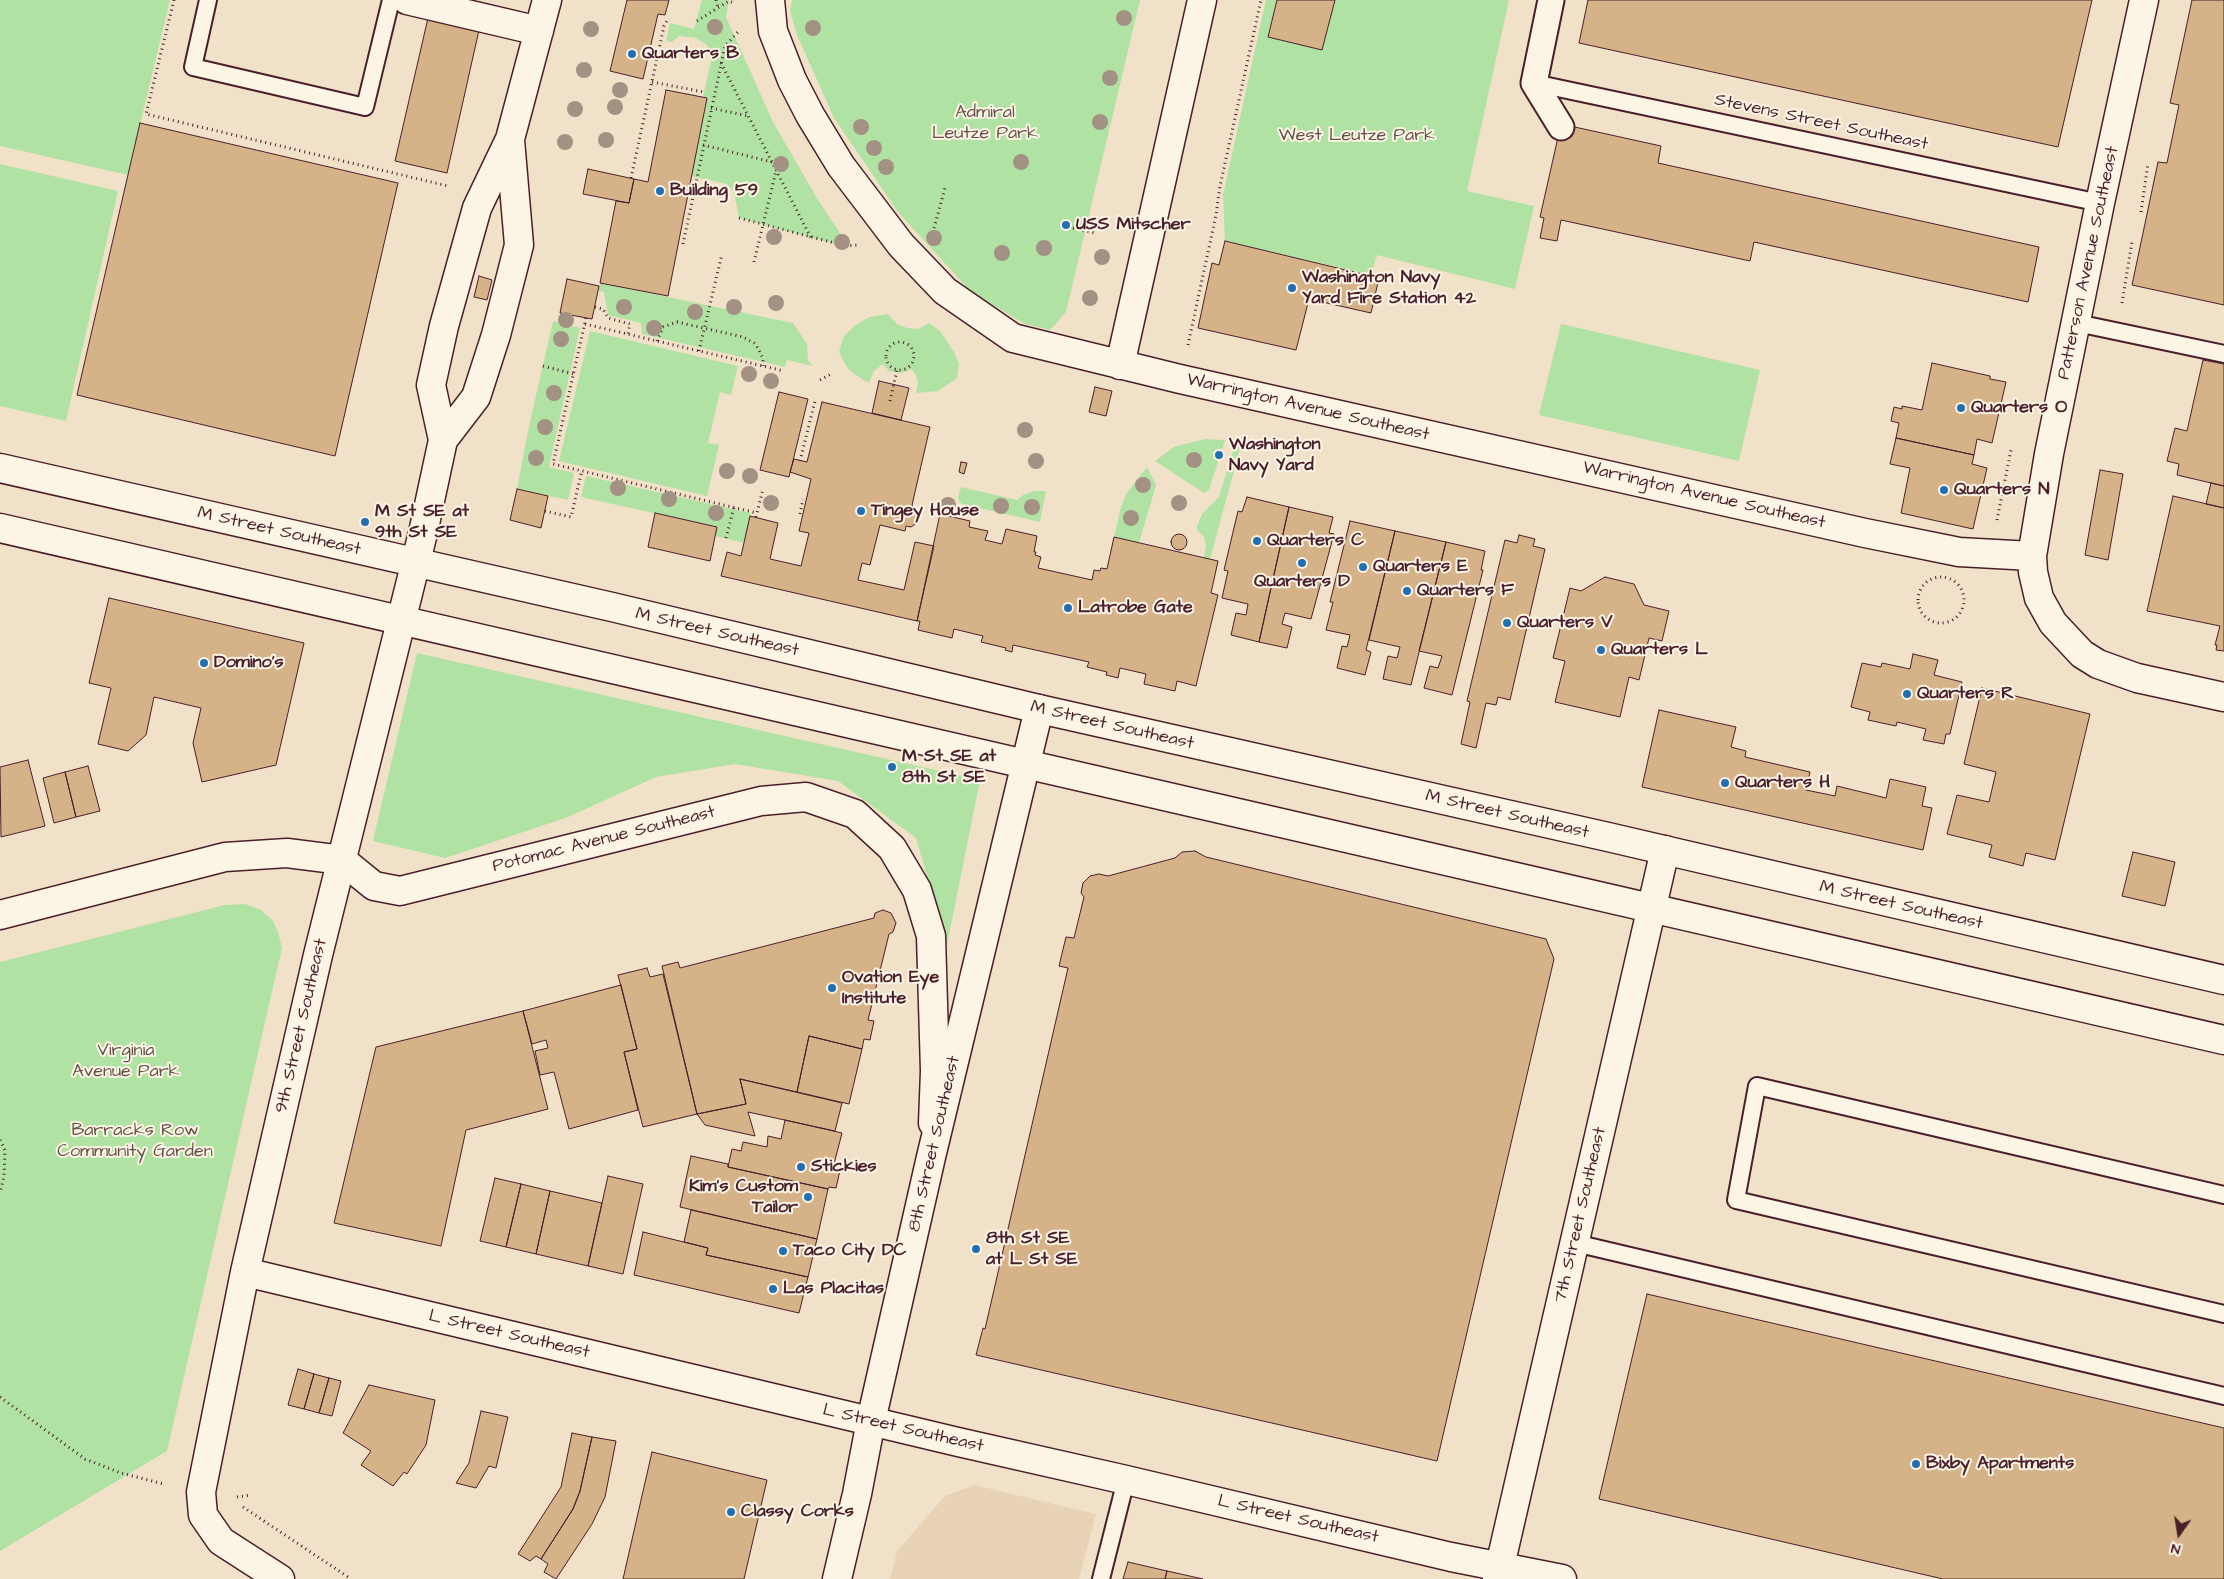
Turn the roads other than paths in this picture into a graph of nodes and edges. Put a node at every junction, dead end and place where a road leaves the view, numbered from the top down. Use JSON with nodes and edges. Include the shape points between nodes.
{"nodes":[{"id":1,"x":208,"y":0,"type":"edge"},
{"id":2,"x":391,"y":0,"type":"edge"},
{"id":3,"x":407,"y":0,"type":"edge"},
{"id":4,"x":547,"y":0,"type":"edge"},
{"id":5,"x":770,"y":0,"type":"edge"},
{"id":6,"x":1202,"y":0,"type":"edge"},
{"id":7,"x":1551,"y":0,"type":"edge"},
{"id":8,"x":2144,"y":0,"type":"edge"},
{"id":9,"x":539,"y":31,"type":"junction"},
{"id":10,"x":1534,"y":83,"type":"junction"},
{"id":11,"x":1560,"y":127,"type":"dead end"},
{"id":12,"x":510,"y":139,"type":"junction"},
{"id":13,"x":2100,"y":203,"type":"junction"},
{"id":14,"x":2077,"y":323,"type":"junction"},
{"id":15,"x":2224,"y":354,"type":"edge"},
{"id":16,"x":1120,"y":365,"type":"junction"},
{"id":17,"x":443,"y":440,"type":"junction"},
{"id":18,"x":0,"y":468,"type":"edge"},
{"id":19,"x":0,"y":528,"type":"edge"},
{"id":20,"x":2032,"y":556,"type":"junction"},
{"id":21,"x":415,"y":563,"type":"junction"},
{"id":22,"x":400,"y":620,"type":"junction"},
{"id":23,"x":2224,"y":697,"type":"edge"},
{"id":24,"x":1039,"y":710,"type":"junction"},
{"id":25,"x":1027,"y":763,"type":"junction"},
{"id":26,"x":1665,"y":850,"type":"junction"},
{"id":27,"x":342,"y":860,"type":"junction"},
{"id":28,"x":1652,"y":909,"type":"junction"},
{"id":29,"x":0,"y":915,"type":"edge"},
{"id":30,"x":2224,"y":980,"type":"edge"},
{"id":31,"x":2224,"y":1040,"type":"edge"},
{"id":32,"x":931,"y":1157,"type":"junction"},
{"id":33,"x":2224,"y":1195,"type":"edge"},
{"id":34,"x":1574,"y":1243,"type":"junction"},
{"id":35,"x":245,"y":1272,"type":"junction"},
{"id":36,"x":2224,"y":1314,"type":"edge"},
{"id":37,"x":2224,"y":1396,"type":"edge"},
{"id":38,"x":871,"y":1422,"type":"junction"},
{"id":39,"x":1126,"y":1480,"type":"junction"},
{"id":40,"x":1499,"y":1572,"type":"edge"},
{"id":41,"x":280,"y":1579,"type":"edge"},
{"id":42,"x":837,"y":1579,"type":"edge"},
{"id":43,"x":1101,"y":1579,"type":"edge"},
{"id":44,"x":1562,"y":1579,"type":"edge"}],
"edges":[{"from":1,"to":2,"type":"lane","via":[[193,67],[365,107]]},
{"from":3,"to":9,"type":"street"},
{"from":4,"to":9,"type":"street"},
{"from":5,"to":16,"type":"street","name":"Warrington Avenue Southeast","via":[[770,16],[777,44],[810,116],[864,198],[901,245],[945,291],[1013,338]]},
{"from":6,"to":16,"type":"street"},
{"from":7,"to":10,"type":"street"},
{"from":8,"to":13,"type":"street","name":"Patterson Avenue Southeast"},
{"from":9,"to":12,"type":"street"},
{"from":10,"to":11,"type":"street"},
{"from":10,"to":13,"type":"lane","name":"Stevens Street Southeast"},
{"from":12,"to":17,"type":"street","via":[[477,208],[444,326],[431,385]]},
{"from":12,"to":17,"type":"street","via":[[520,246],[476,397]]},
{"from":13,"to":14,"type":"street","name":"Patterson Avenue Southeast"},
{"from":14,"to":15,"type":"lane"},
{"from":14,"to":20,"type":"street","name":"Patterson Avenue Southeast","via":[[2049,454]]},
{"from":16,"to":20,"type":"street","name":"Warrington Avenue Southeast","via":[[1865,533],[1959,552]]},
{"from":17,"to":21,"type":"street","name":"9th Street Southeast"},
{"from":18,"to":21,"type":"street","name":"M Street Southeast"},
{"from":19,"to":22,"type":"street"},
{"from":20,"to":23,"type":"street","via":[[2034,581],[2052,623],[2082,654],[2098,664],[2137,678]]},
{"from":21,"to":22,"type":"street","name":"9th Street Southeast"},
{"from":21,"to":24,"type":"street","name":"M Street Southeast"},
{"from":22,"to":25,"type":"street"},
{"from":22,"to":27,"type":"street","name":"9th Street Southeast"},
{"from":24,"to":25,"type":"street","name":"8th Street Southeast"},
{"from":24,"to":26,"type":"street","name":"M Street Southeast"},
{"from":25,"to":28,"type":"street"},
{"from":25,"to":32,"type":"street","name":"8th Street Southeast"},
{"from":26,"to":28,"type":"street","name":"7th Street Southeast"},
{"from":26,"to":30,"type":"street","name":"M Street Southeast"},
{"from":27,"to":29,"type":"street","via":[[287,853],[225,856]]},
{"from":27,"to":32,"type":"street","name":"Potomac Avenue Southeast","via":[[374,886],[400,891],[761,801],[806,797],[855,814],[892,848],[917,890],[931,936],[935,1071]]},
{"from":27,"to":35,"type":"street","name":"9th Street Southeast"},
{"from":28,"to":31,"type":"street"},
{"from":28,"to":34,"type":"street","name":"7th Street Southeast"},
{"from":32,"to":38,"type":"street","name":"8th Street Southeast"},
{"from":33,"to":36,"type":"lane","via":[[1757,1086],[1736,1200]]},
{"from":34,"to":37,"type":"lane"},
{"from":34,"to":40,"type":"street","name":"7th Street Southeast"},
{"from":35,"to":38,"type":"street","name":"L Street Southeast"},
{"from":35,"to":41,"type":"street","name":"9th Street Southeast","via":[[201,1492],[203,1515],[222,1541]]},
{"from":38,"to":39,"type":"street","name":"L Street Southeast"},
{"from":38,"to":42,"type":"street","name":"8th Street Southeast"},
{"from":39,"to":40,"type":"street","name":"L Street Southeast","via":[[1451,1557]]},
{"from":39,"to":43,"type":"lane"},
{"from":40,"to":44,"type":"street","name":"L Street Southeast"}]}
